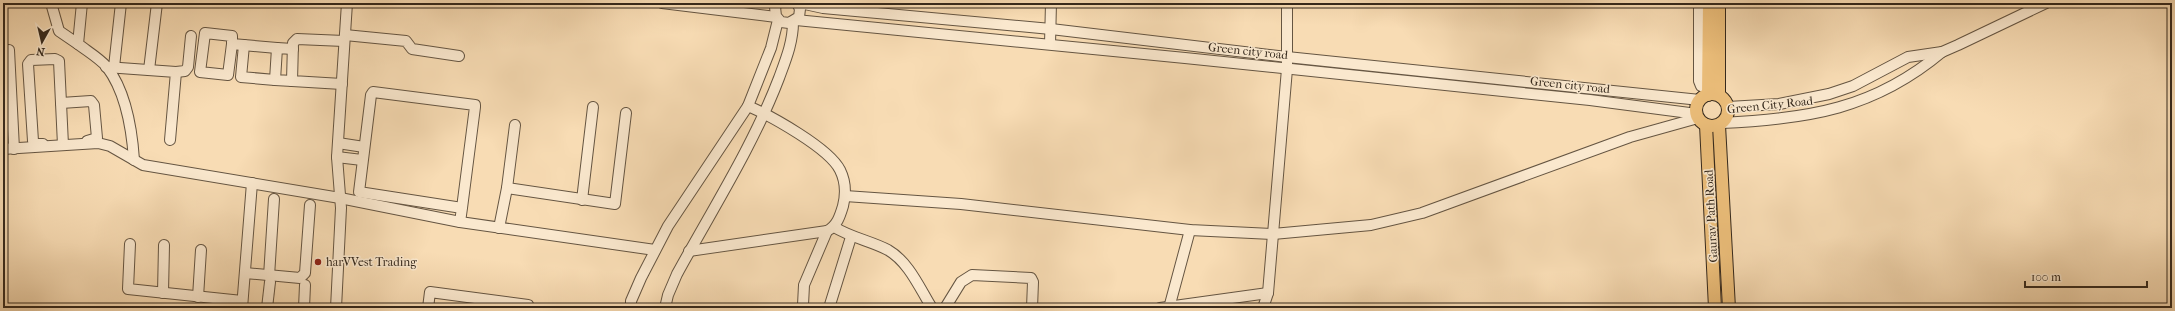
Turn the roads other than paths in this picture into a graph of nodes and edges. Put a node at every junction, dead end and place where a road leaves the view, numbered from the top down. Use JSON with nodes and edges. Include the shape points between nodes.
{"nodes":[{"id":1,"x":51,"y":3,"type":"edge"},
{"id":2,"x":82,"y":3,"type":"edge"},
{"id":3,"x":121,"y":3,"type":"edge"},
{"id":4,"x":157,"y":3,"type":"edge"},
{"id":5,"x":347,"y":3,"type":"edge"},
{"id":6,"x":662,"y":3,"type":"edge"},
{"id":7,"x":778,"y":3,"type":"edge"},
{"id":8,"x":796,"y":3,"type":"edge"},
{"id":9,"x":800,"y":3,"type":"edge"},
{"id":10,"x":1051,"y":3,"type":"edge"},
{"id":11,"x":1287,"y":3,"type":"edge"},
{"id":12,"x":1699,"y":3,"type":"edge"},
{"id":13,"x":1708,"y":3,"type":"edge"},
{"id":14,"x":1719,"y":3,"type":"edge"},
{"id":15,"x":2046,"y":3,"type":"edge"},
{"id":16,"x":777,"y":18,"type":"junction"},
{"id":17,"x":795,"y":21,"type":"junction"},
{"id":18,"x":1051,"y":29,"type":"junction"},
{"id":19,"x":191,"y":36,"type":"dead end"},
{"id":20,"x":345,"y":38,"type":"junction"},
{"id":21,"x":78,"y":44,"type":"junction"},
{"id":22,"x":232,"y":44,"type":"junction"},
{"id":23,"x":1050,"y":44,"type":"junction"},
{"id":24,"x":244,"y":45,"type":"junction"},
{"id":25,"x":277,"y":48,"type":"junction"},
{"id":26,"x":293,"y":49,"type":"junction"},
{"id":27,"x":9,"y":50,"type":"dead end"},
{"id":28,"x":1942,"y":52,"type":"junction"},
{"id":29,"x":459,"y":56,"type":"dead end"},
{"id":30,"x":1287,"y":57,"type":"junction"},
{"id":31,"x":110,"y":67,"type":"junction"},
{"id":32,"x":1287,"y":69,"type":"junction"},
{"id":33,"x":149,"y":70,"type":"junction"},
{"id":34,"x":176,"y":72,"type":"junction"},
{"id":35,"x":276,"y":80,"type":"junction"},
{"id":36,"x":292,"y":81,"type":"junction"},
{"id":37,"x":342,"y":84,"type":"junction"},
{"id":38,"x":1709,"y":95,"type":"junction"},
{"id":39,"x":1816,"y":98,"type":"junction"},
{"id":40,"x":61,"y":103,"type":"junction"},
{"id":41,"x":748,"y":106,"type":"junction"},
{"id":42,"x":593,"y":107,"type":"dead end"},
{"id":43,"x":1728,"y":107,"type":"junction"},
{"id":44,"x":626,"y":113,"type":"dead end"},
{"id":45,"x":1821,"y":113,"type":"junction"},
{"id":46,"x":766,"y":114,"type":"junction"},
{"id":47,"x":1700,"y":119,"type":"junction"},
{"id":48,"x":1721,"y":124,"type":"junction"},
{"id":49,"x":514,"y":125,"type":"dead end"},
{"id":50,"x":170,"y":140,"type":"dead end"},
{"id":51,"x":338,"y":143,"type":"junction"},
{"id":52,"x":63,"y":144,"type":"junction"},
{"id":53,"x":364,"y":147,"type":"junction"},
{"id":54,"x":14,"y":148,"type":"junction"},
{"id":55,"x":3,"y":149,"type":"edge"},
{"id":56,"x":337,"y":157,"type":"junction"},
{"id":57,"x":134,"y":160,"type":"junction"},
{"id":58,"x":362,"y":160,"type":"junction"},
{"id":59,"x":252,"y":182,"type":"junction"},
{"id":60,"x":507,"y":188,"type":"junction"},
{"id":61,"x":845,"y":196,"type":"junction"},
{"id":62,"x":340,"y":198,"type":"junction"},
{"id":63,"x":274,"y":199,"type":"dead end"},
{"id":64,"x":582,"y":200,"type":"junction"},
{"id":65,"x":310,"y":205,"type":"dead end"},
{"id":66,"x":462,"y":208,"type":"junction"},
{"id":67,"x":460,"y":222,"type":"junction"},
{"id":68,"x":499,"y":228,"type":"junction"},
{"id":69,"x":831,"y":229,"type":"junction"},
{"id":70,"x":1190,"y":230,"type":"junction"},
{"id":71,"x":1273,"y":234,"type":"junction"},
{"id":72,"x":850,"y":237,"type":"junction"},
{"id":73,"x":130,"y":244,"type":"dead end"},
{"id":74,"x":164,"y":245,"type":"dead end"},
{"id":75,"x":201,"y":250,"type":"dead end"},
{"id":76,"x":655,"y":250,"type":"junction"},
{"id":77,"x":689,"y":251,"type":"junction"},
{"id":78,"x":245,"y":273,"type":"junction"},
{"id":79,"x":269,"y":279,"type":"junction"},
{"id":80,"x":305,"y":285,"type":"dead end"},
{"id":81,"x":163,"y":293,"type":"junction"},
{"id":82,"x":1268,"y":293,"type":"junction"},
{"id":83,"x":198,"y":297,"type":"junction"},
{"id":84,"x":242,"y":304,"type":"edge"},
{"id":85,"x":803,"y":305,"type":"dead end"},
{"id":86,"x":267,"y":308,"type":"edge"},
{"id":87,"x":304,"y":308,"type":"edge"},
{"id":88,"x":336,"y":308,"type":"edge"},
{"id":89,"x":428,"y":308,"type":"edge"},
{"id":90,"x":528,"y":308,"type":"edge"},
{"id":91,"x":631,"y":308,"type":"edge"},
{"id":92,"x":665,"y":308,"type":"edge"},
{"id":93,"x":829,"y":308,"type":"edge"},
{"id":94,"x":932,"y":308,"type":"edge"},
{"id":95,"x":945,"y":308,"type":"edge"},
{"id":96,"x":1032,"y":308,"type":"edge"},
{"id":97,"x":1166,"y":308,"type":"edge"},
{"id":98,"x":1263,"y":308,"type":"edge"},
{"id":99,"x":1715,"y":308,"type":"edge"},
{"id":100,"x":1729,"y":308,"type":"edge"}],
"edges":[{"from":1,"to":21,"type":"street","via":[[59,31]]},
{"from":2,"to":21,"type":"street"},
{"from":3,"to":31,"type":"street"},
{"from":4,"to":33,"type":"street"},
{"from":5,"to":20,"type":"street"},
{"from":6,"to":16,"type":"street","name":"Green city road"},
{"from":7,"to":16,"type":"street","via":[[775,12]]},
{"from":8,"to":17,"type":"street","via":[[800,13]]},
{"from":9,"to":18,"type":"street","name":"Green city road","via":[[823,8]]},
{"from":10,"to":18,"type":"street"},
{"from":11,"to":30,"type":"street"},
{"from":12,"to":38,"type":"street","via":[[1699,82]]},
{"from":13,"to":38,"type":"main road"},
{"from":14,"to":38,"type":"main road"},
{"from":15,"to":28,"type":"street"},
{"from":16,"to":17,"type":"street","name":"Green city road","via":[[785,24]]},
{"from":16,"to":41,"type":"street","via":[[771,48]]},
{"from":17,"to":23,"type":"street","name":"Green city road"},
{"from":17,"to":46,"type":"street","via":[[790,50]]},
{"from":18,"to":23,"type":"street"},
{"from":18,"to":30,"type":"street","name":"Green city road"},
{"from":19,"to":34,"type":"street","via":[[188,67],[185,71]]},
{"from":20,"to":26,"type":"street","via":[[297,39],[294,41]]},
{"from":20,"to":29,"type":"street","via":[[406,40],[412,49]]},
{"from":20,"to":37,"type":"street"},
{"from":21,"to":31,"type":"street"},
{"from":22,"to":22,"type":"street","via":[[228,75],[200,72],[205,33],[232,36]]},
{"from":22,"to":24,"type":"street"},
{"from":23,"to":32,"type":"street","name":"Green city road"},
{"from":24,"to":25,"type":"street"},
{"from":24,"to":35,"type":"street","via":[[241,77]]},
{"from":25,"to":26,"type":"street"},
{"from":25,"to":35,"type":"street"},
{"from":26,"to":36,"type":"street"},
{"from":27,"to":54,"type":"street"},
{"from":28,"to":39,"type":"street","name":"Green City Road","via":[[1908,57],[1852,86]]},
{"from":28,"to":45,"type":"street","name":"Green City Road","via":[[1920,70],[1892,87],[1856,103]]},
{"from":30,"to":32,"type":"street"},
{"from":30,"to":38,"type":"street","name":"Green city road"},
{"from":31,"to":33,"type":"street"},
{"from":31,"to":57,"type":"street","via":[[125,108]]},
{"from":32,"to":47,"type":"street","name":"Green city road","via":[[1590,100]]},
{"from":32,"to":71,"type":"street"},
{"from":33,"to":34,"type":"street"},
{"from":34,"to":50,"type":"street"},
{"from":35,"to":36,"type":"street"},
{"from":36,"to":37,"type":"street"},
{"from":37,"to":51,"type":"street"},
{"from":38,"to":43,"type":"main road","via":[[1724,99]]},
{"from":38,"to":47,"type":"main road"},
{"from":39,"to":43,"type":"street","name":"Green City Road","via":[[1779,104]]},
{"from":39,"to":45,"type":"street","name":"Green City Road"},
{"from":40,"to":52,"type":"street"},
{"from":40,"to":52,"type":"street","via":[[91,101],[94,105],[97,138]]},
{"from":40,"to":52,"type":"street","via":[[59,61],[31,60],[28,64],[33,142]]},
{"from":41,"to":46,"type":"street"},
{"from":41,"to":76,"type":"street","via":[[668,226]]},
{"from":42,"to":64,"type":"street"},
{"from":43,"to":48,"type":"main road","via":[[1728,114]]},
{"from":44,"to":64,"type":"street","via":[[615,204]]},
{"from":45,"to":48,"type":"street","name":"Green City Road"},
{"from":46,"to":61,"type":"street","via":[[824,151],[840,168]]},
{"from":46,"to":77,"type":"street"},
{"from":47,"to":48,"type":"main road","via":[[1712,126]]},
{"from":47,"to":71,"type":"street","via":[[1630,137],[1422,213],[1372,225]]},
{"from":47,"to":99,"type":"main road","name":"Gaurav Path Road"},
{"from":48,"to":100,"type":"main road","name":"Gaurav Path Road"},
{"from":49,"to":60,"type":"street"},
{"from":51,"to":53,"type":"street"},
{"from":51,"to":56,"type":"street"},
{"from":52,"to":54,"type":"street"},
{"from":52,"to":57,"type":"street","via":[[98,143],[110,146]]},
{"from":53,"to":58,"type":"street"},
{"from":53,"to":66,"type":"street","via":[[373,92],[475,105]]},
{"from":54,"to":55,"type":"street"},
{"from":56,"to":58,"type":"street"},
{"from":56,"to":62,"type":"street"},
{"from":57,"to":59,"type":"street","via":[[143,165]]},
{"from":58,"to":66,"type":"street","via":[[358,190],[360,194]]},
{"from":59,"to":62,"type":"street"},
{"from":59,"to":78,"type":"street"},
{"from":60,"to":64,"type":"street"},
{"from":60,"to":68,"type":"street"},
{"from":61,"to":69,"type":"street","via":[[841,212]]},
{"from":61,"to":70,"type":"street","via":[[961,204]]},
{"from":62,"to":67,"type":"street"},
{"from":62,"to":88,"type":"street"},
{"from":63,"to":79,"type":"street"},
{"from":65,"to":79,"type":"street","via":[[305,273],[300,278]]},
{"from":66,"to":67,"type":"street"},
{"from":67,"to":68,"type":"street"},
{"from":68,"to":76,"type":"street"},
{"from":69,"to":72,"type":"street"},
{"from":69,"to":77,"type":"street"},
{"from":69,"to":85,"type":"street","via":[[804,285]]},
{"from":70,"to":71,"type":"street"},
{"from":70,"to":97,"type":"street"},
{"from":71,"to":82,"type":"street"},
{"from":72,"to":93,"type":"street"},
{"from":72,"to":94,"type":"street","via":[[888,250],[904,264]]},
{"from":73,"to":81,"type":"street","via":[[128,289]]},
{"from":74,"to":81,"type":"street"},
{"from":75,"to":83,"type":"street"},
{"from":76,"to":91,"type":"street","via":[[641,278]]},
{"from":77,"to":92,"type":"street","via":[[676,274]]},
{"from":78,"to":79,"type":"street"},
{"from":78,"to":84,"type":"street"},
{"from":79,"to":86,"type":"street"},
{"from":80,"to":87,"type":"street"},
{"from":81,"to":83,"type":"street"},
{"from":82,"to":97,"type":"street"},
{"from":82,"to":98,"type":"street"},
{"from":83,"to":84,"type":"street"},
{"from":89,"to":90,"type":"street","via":[[430,292],[528,305]]},
{"from":95,"to":96,"type":"street","via":[[961,282],[972,275],[1031,278]]}]}
